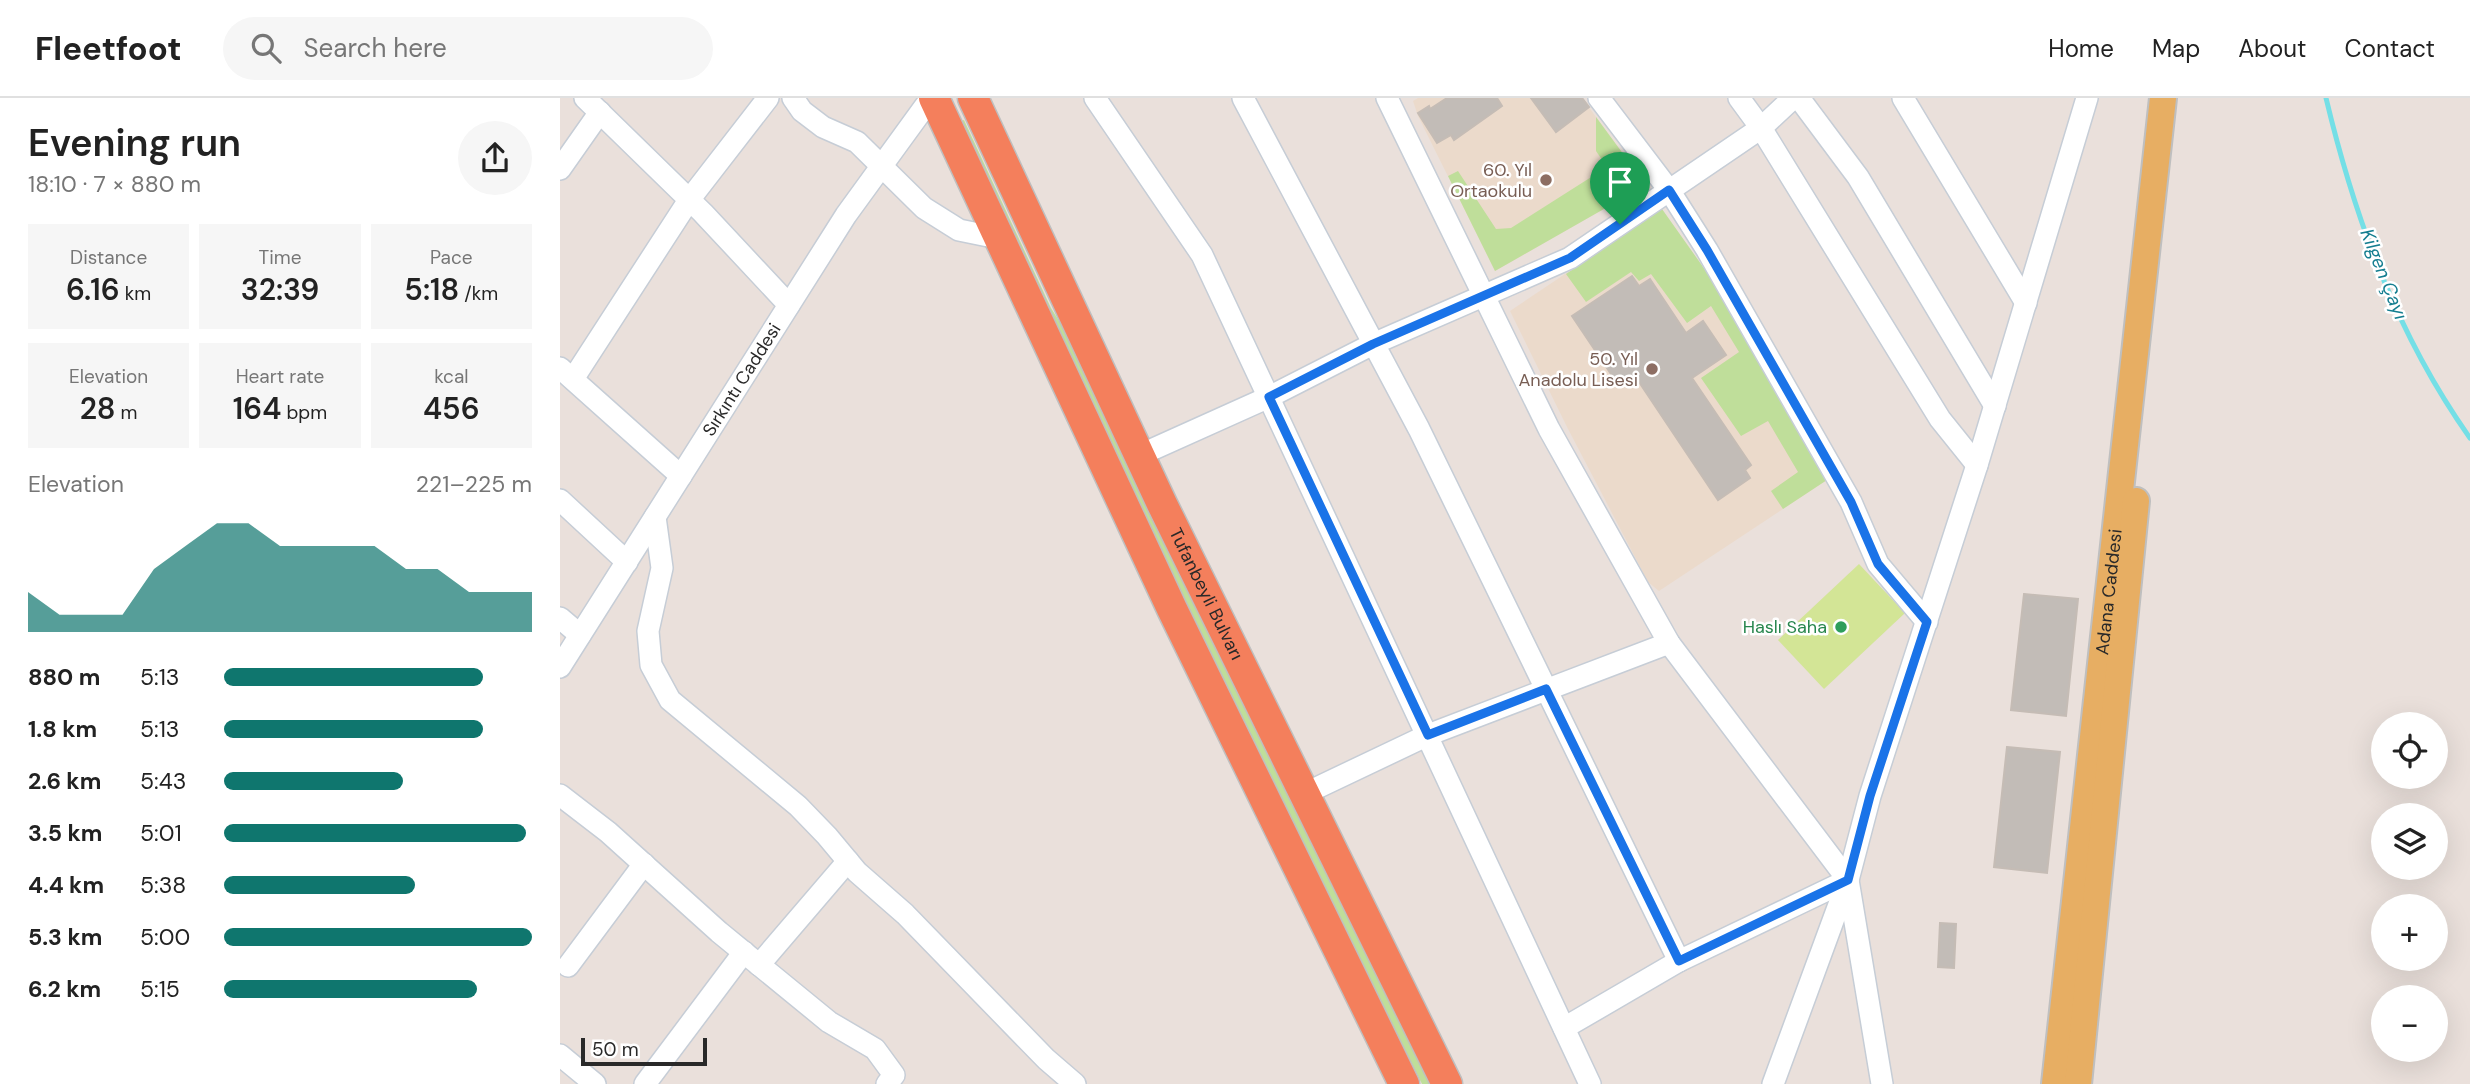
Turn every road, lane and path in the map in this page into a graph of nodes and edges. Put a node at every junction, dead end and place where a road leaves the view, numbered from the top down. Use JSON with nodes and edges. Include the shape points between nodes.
{"nodes":[{"id":1,"x":768,"y":98,"type":"edge"},
{"id":2,"x":793,"y":98,"type":"edge"},
{"id":3,"x":933,"y":98,"type":"edge"},
{"id":4,"x":973,"y":98,"type":"edge"},
{"id":5,"x":1095,"y":98,"type":"edge"},
{"id":6,"x":1243,"y":98,"type":"edge"},
{"id":7,"x":1599,"y":98,"type":"edge"},
{"id":8,"x":1739,"y":98,"type":"edge"},
{"id":9,"x":1793,"y":98,"type":"edge"},
{"id":10,"x":1798,"y":98,"type":"edge"},
{"id":11,"x":1903,"y":98,"type":"edge"},
{"id":12,"x":2087,"y":98,"type":"edge"},
{"id":13,"x":2163,"y":98,"type":"edge"},
{"id":14,"x":2178,"y":98,"type":"edge"},
{"id":15,"x":1395,"y":101,"type":"edge"},
{"id":16,"x":593,"y":105,"type":"edge"},
{"id":17,"x":1760,"y":128,"type":"junction"},
{"id":18,"x":882,"y":166,"type":"junction"},
{"id":19,"x":560,"y":169,"type":"edge"},
{"id":20,"x":1669,"y":190,"type":"junction"},
{"id":21,"x":690,"y":200,"type":"junction"},
{"id":22,"x":998,"y":237,"type":"junction"},
{"id":23,"x":1484,"y":296,"type":"junction"},
{"id":24,"x":2026,"y":303,"type":"junction"},
{"id":25,"x":789,"y":305,"type":"junction"},
{"id":26,"x":1373,"y":344,"type":"junction"},
{"id":27,"x":566,"y":373,"type":"edge"},
{"id":28,"x":1269,"y":397,"type":"junction"},
{"id":29,"x":1995,"y":406,"type":"junction"},
{"id":30,"x":1140,"y":455,"type":"junction"},
{"id":31,"x":1977,"y":466,"type":"junction"},
{"id":32,"x":681,"y":475,"type":"junction"},
{"id":33,"x":560,"y":500,"type":"edge"},
{"id":34,"x":655,"y":517,"type":"junction"},
{"id":35,"x":627,"y":562,"type":"junction"},
{"id":36,"x":560,"y":618,"type":"edge"},
{"id":37,"x":1927,"y":622,"type":"junction"},
{"id":38,"x":580,"y":635,"type":"junction"},
{"id":39,"x":1669,"y":643,"type":"junction"},
{"id":40,"x":560,"y":667,"type":"edge"},
{"id":41,"x":1546,"y":689,"type":"junction"},
{"id":42,"x":1428,"y":735,"type":"junction"},
{"id":43,"x":1304,"y":794,"type":"junction"},
{"id":44,"x":560,"y":795,"type":"edge"},
{"id":45,"x":848,"y":861,"type":"junction"},
{"id":46,"x":644,"y":864,"type":"junction"},
{"id":47,"x":1848,"y":880,"type":"junction"},
{"id":48,"x":751,"y":958,"type":"junction"},
{"id":49,"x":1679,"y":961,"type":"junction"},
{"id":50,"x":568,"y":966,"type":"dead end"},
{"id":51,"x":1564,"y":1028,"type":"junction"},
{"id":52,"x":560,"y":1055,"type":"edge"},
{"id":53,"x":595,"y":1084,"type":"edge"},
{"id":54,"x":645,"y":1084,"type":"edge"},
{"id":55,"x":887,"y":1084,"type":"edge"},
{"id":56,"x":1075,"y":1084,"type":"edge"},
{"id":57,"x":1404,"y":1084,"type":"edge"},
{"id":58,"x":1447,"y":1084,"type":"edge"},
{"id":59,"x":1590,"y":1084,"type":"edge"},
{"id":60,"x":1773,"y":1084,"type":"edge"},
{"id":61,"x":1882,"y":1084,"type":"edge"},
{"id":62,"x":2055,"y":1084,"type":"edge"},
{"id":63,"x":2078,"y":1084,"type":"edge"}],
"edges":[{"from":1,"to":21,"type":"street"},
{"from":2,"to":18,"type":"street","via":[[802,111],[823,127],[857,142]]},
{"from":3,"to":18,"type":"street","name":"Sırkıntı Caddesi"},
{"from":3,"to":22,"type":"highway","name":"Tufanbeyli Bulvarı"},
{"from":4,"to":30,"type":"highway","name":"Tufanbeyli Bulvarı"},
{"from":5,"to":28,"type":"street","via":[[1202,255]]},
{"from":6,"to":26,"type":"street"},
{"from":7,"to":20,"type":"street"},
{"from":8,"to":17,"type":"street"},
{"from":9,"to":17,"type":"street"},
{"from":10,"to":29,"type":"street","via":[[1858,177]]},
{"from":11,"to":24,"type":"street"},
{"from":12,"to":24,"type":"street"},
{"from":13,"to":62,"type":"main road","name":"Adana Caddesi"},
{"from":14,"to":63,"type":"main road"},
{"from":15,"to":23,"type":"street"},
{"from":16,"to":19,"type":"street"},
{"from":16,"to":21,"type":"street"},
{"from":17,"to":20,"type":"street"},
{"from":17,"to":31,"type":"street","via":[[1940,419]]},
{"from":18,"to":22,"type":"street","via":[[943,221],[959,230]]},
{"from":18,"to":25,"type":"street","name":"Sırkıntı Caddesi"},
{"from":20,"to":23,"type":"street","via":[[1570,258]]},
{"from":20,"to":37,"type":"street","via":[[1851,502],[1878,564]]},
{"from":21,"to":25,"type":"street"},
{"from":21,"to":27,"type":"street"},
{"from":22,"to":57,"type":"highway","name":"Tufanbeyli Bulvarı","via":[[1172,609]]},
{"from":23,"to":26,"type":"street"},
{"from":23,"to":39,"type":"street","via":[[1549,429]]},
{"from":24,"to":29,"type":"street"},
{"from":25,"to":32,"type":"street","name":"Sırkıntı Caddesi"},
{"from":26,"to":28,"type":"street"},
{"from":26,"to":41,"type":"street"},
{"from":27,"to":32,"type":"street"},
{"from":28,"to":30,"type":"street"},
{"from":28,"to":42,"type":"street"},
{"from":29,"to":31,"type":"street"},
{"from":30,"to":43,"type":"highway","name":"Tufanbeyli Bulvarı"},
{"from":31,"to":37,"type":"street"},
{"from":32,"to":34,"type":"street","name":"Sırkıntı Caddesi"},
{"from":33,"to":35,"type":"street"},
{"from":34,"to":35,"type":"street","name":"Sırkıntı Caddesi"},
{"from":34,"to":45,"type":"street","via":[[662,568],[648,631],[651,665],[670,700],[798,806]]},
{"from":35,"to":38,"type":"street","name":"Sırkıntı Caddesi"},
{"from":36,"to":38,"type":"street"},
{"from":37,"to":47,"type":"street","via":[[1870,796]]},
{"from":38,"to":40,"type":"street","name":"Sırkıntı Caddesi"},
{"from":39,"to":41,"type":"street"},
{"from":39,"to":47,"type":"street"},
{"from":41,"to":42,"type":"street"},
{"from":41,"to":49,"type":"street"},
{"from":42,"to":43,"type":"street"},
{"from":42,"to":51,"type":"street"},
{"from":43,"to":58,"type":"highway","name":"Tufanbeyli Bulvarı"},
{"from":44,"to":46,"type":"street"},
{"from":45,"to":48,"type":"street"},
{"from":45,"to":56,"type":"street"},
{"from":46,"to":48,"type":"street"},
{"from":46,"to":50,"type":"street"},
{"from":47,"to":49,"type":"street"},
{"from":47,"to":60,"type":"street"},
{"from":47,"to":61,"type":"street"},
{"from":48,"to":54,"type":"street"},
{"from":48,"to":55,"type":"street","via":[[829,1022],[875,1049],[894,1075]]},
{"from":49,"to":51,"type":"street"},
{"from":51,"to":59,"type":"street"},
{"from":52,"to":53,"type":"street"}]}
